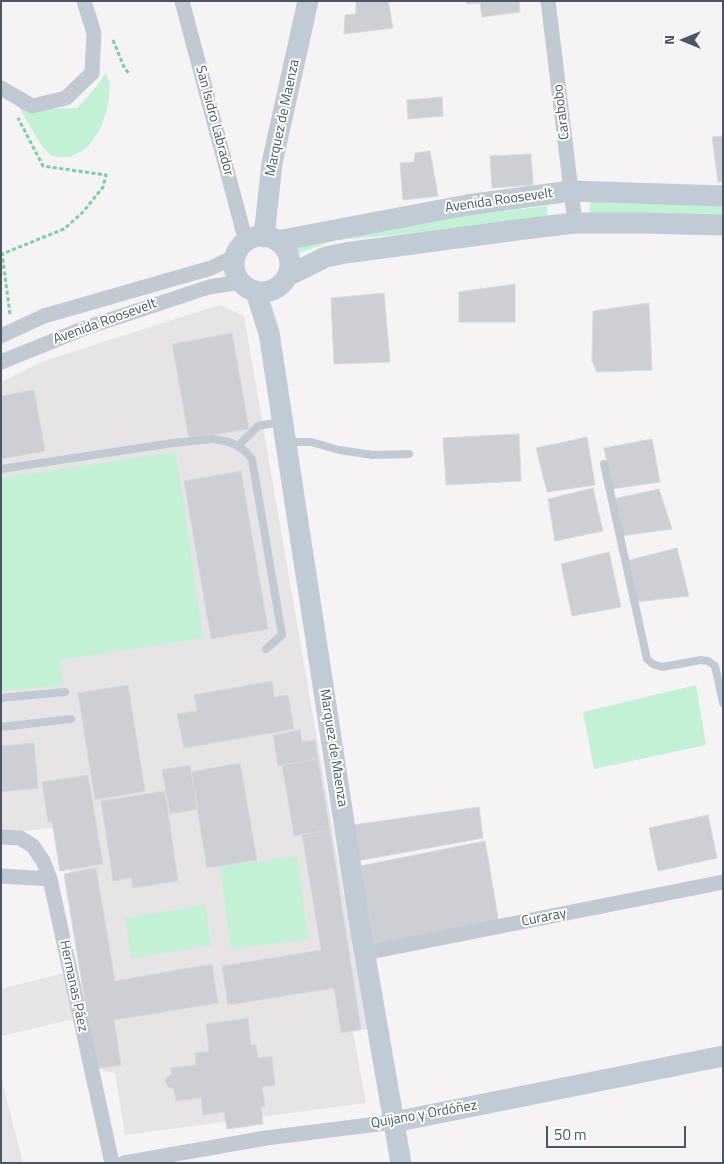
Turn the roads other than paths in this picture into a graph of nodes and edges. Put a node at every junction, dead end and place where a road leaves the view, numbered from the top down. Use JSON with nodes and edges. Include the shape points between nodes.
{"nodes":[{"id":1,"x":84,"y":1,"type":"edge"},
{"id":2,"x":182,"y":1,"type":"edge"},
{"id":3,"x":308,"y":1,"type":"edge"},
{"id":4,"x":548,"y":1,"type":"edge"},
{"id":5,"x":2,"y":88,"type":"edge"},
{"id":6,"x":571,"y":191,"type":"junction"},
{"id":7,"x":723,"y":196,"type":"edge"},
{"id":8,"x":575,"y":223,"type":"junction"},
{"id":9,"x":723,"y":225,"type":"edge"},
{"id":10,"x":256,"y":244,"type":"junction"},
{"id":11,"x":287,"y":276,"type":"junction"},
{"id":12,"x":256,"y":288,"type":"junction"},
{"id":13,"x":7,"y":334,"type":"edge"},
{"id":14,"x":1,"y":362,"type":"edge"},
{"id":15,"x":285,"y":432,"type":"junction"},
{"id":16,"x":238,"y":446,"type":"junction"},
{"id":17,"x":409,"y":454,"type":"dead end"},
{"id":18,"x":604,"y":464,"type":"dead end"},
{"id":19,"x":1,"y":469,"type":"edge"},
{"id":20,"x":266,"y":649,"type":"dead end"},
{"id":21,"x":66,"y":692,"type":"dead end"},
{"id":22,"x":1,"y":698,"type":"edge"},
{"id":23,"x":723,"y":703,"type":"edge"},
{"id":24,"x":71,"y":719,"type":"dead end"},
{"id":25,"x":1,"y":727,"type":"edge"},
{"id":26,"x":1,"y":836,"type":"edge"},
{"id":27,"x":1,"y":876,"type":"edge"},
{"id":28,"x":50,"y":879,"type":"junction"},
{"id":29,"x":723,"y":882,"type":"edge"},
{"id":30,"x":365,"y":954,"type":"junction"},
{"id":31,"x":723,"y":1056,"type":"edge"},
{"id":32,"x":394,"y":1122,"type":"junction"},
{"id":33,"x":112,"y":1163,"type":"edge"},
{"id":34,"x":124,"y":1163,"type":"edge"},
{"id":35,"x":402,"y":1163,"type":"edge"}],
"edges":[{"from":1,"to":5,"type":"street","via":[[94,33],[92,73],[66,98],[32,106]]},
{"from":2,"to":10,"type":"street","name":"San Isidro Labrador"},
{"from":3,"to":10,"type":"street","name":"Marquez de Maenza"},
{"from":4,"to":6,"type":"street","name":"Carabobo"},
{"from":6,"to":7,"type":"street","name":"Avenida Roosevelt"},
{"from":6,"to":8,"type":"street","name":"Carabobo"},
{"from":6,"to":10,"type":"street","name":"Avenida Roosevelt","via":[[467,205]]},
{"from":8,"to":9,"type":"street"},
{"from":8,"to":11,"type":"street","via":[[345,253],[326,257]]},
{"from":10,"to":11,"type":"street","via":[[284,248],[289,257]]},
{"from":10,"to":12,"type":"street","name":"Marquez de Maenza","via":[[235,265],[236,274]]},
{"from":10,"to":13,"type":"street","name":"Avenida Roosevelt","via":[[211,268],[44,316]]},
{"from":11,"to":12,"type":"street","via":[[280,285]]},
{"from":12,"to":14,"type":"street","name":"Avenida Roosevelt","via":[[208,287],[85,328]]},
{"from":12,"to":15,"type":"street","name":"Marquez de Maenza","via":[[269,333]]},
{"from":15,"to":16,"type":"lane","via":[[258,426]]},
{"from":15,"to":17,"type":"lane","via":[[338,450],[373,455]]},
{"from":15,"to":30,"type":"street","name":"Marquez de Maenza"},
{"from":16,"to":19,"type":"lane","via":[[213,439]]},
{"from":16,"to":20,"type":"lane","via":[[252,459],[282,635]]},
{"from":18,"to":23,"type":"lane","via":[[647,659],[662,667],[708,661],[715,666]]},
{"from":21,"to":22,"type":"lane"},
{"from":24,"to":25,"type":"lane"},
{"from":26,"to":28,"type":"street","name":"Hermanas Páez","via":[[20,838],[33,846]]},
{"from":27,"to":28,"type":"street"},
{"from":28,"to":33,"type":"street","name":"Hermanas Páez"},
{"from":29,"to":30,"type":"street","name":"Curaray"},
{"from":30,"to":32,"type":"street","name":"Marquez de Maenza"},
{"from":31,"to":32,"type":"street","name":"Quijano y Ordóñez"},
{"from":32,"to":34,"type":"street","name":"Quijano y Ordóñez","via":[[266,1138]]},
{"from":32,"to":35,"type":"street","name":"Marquez de Maenza"}]}
